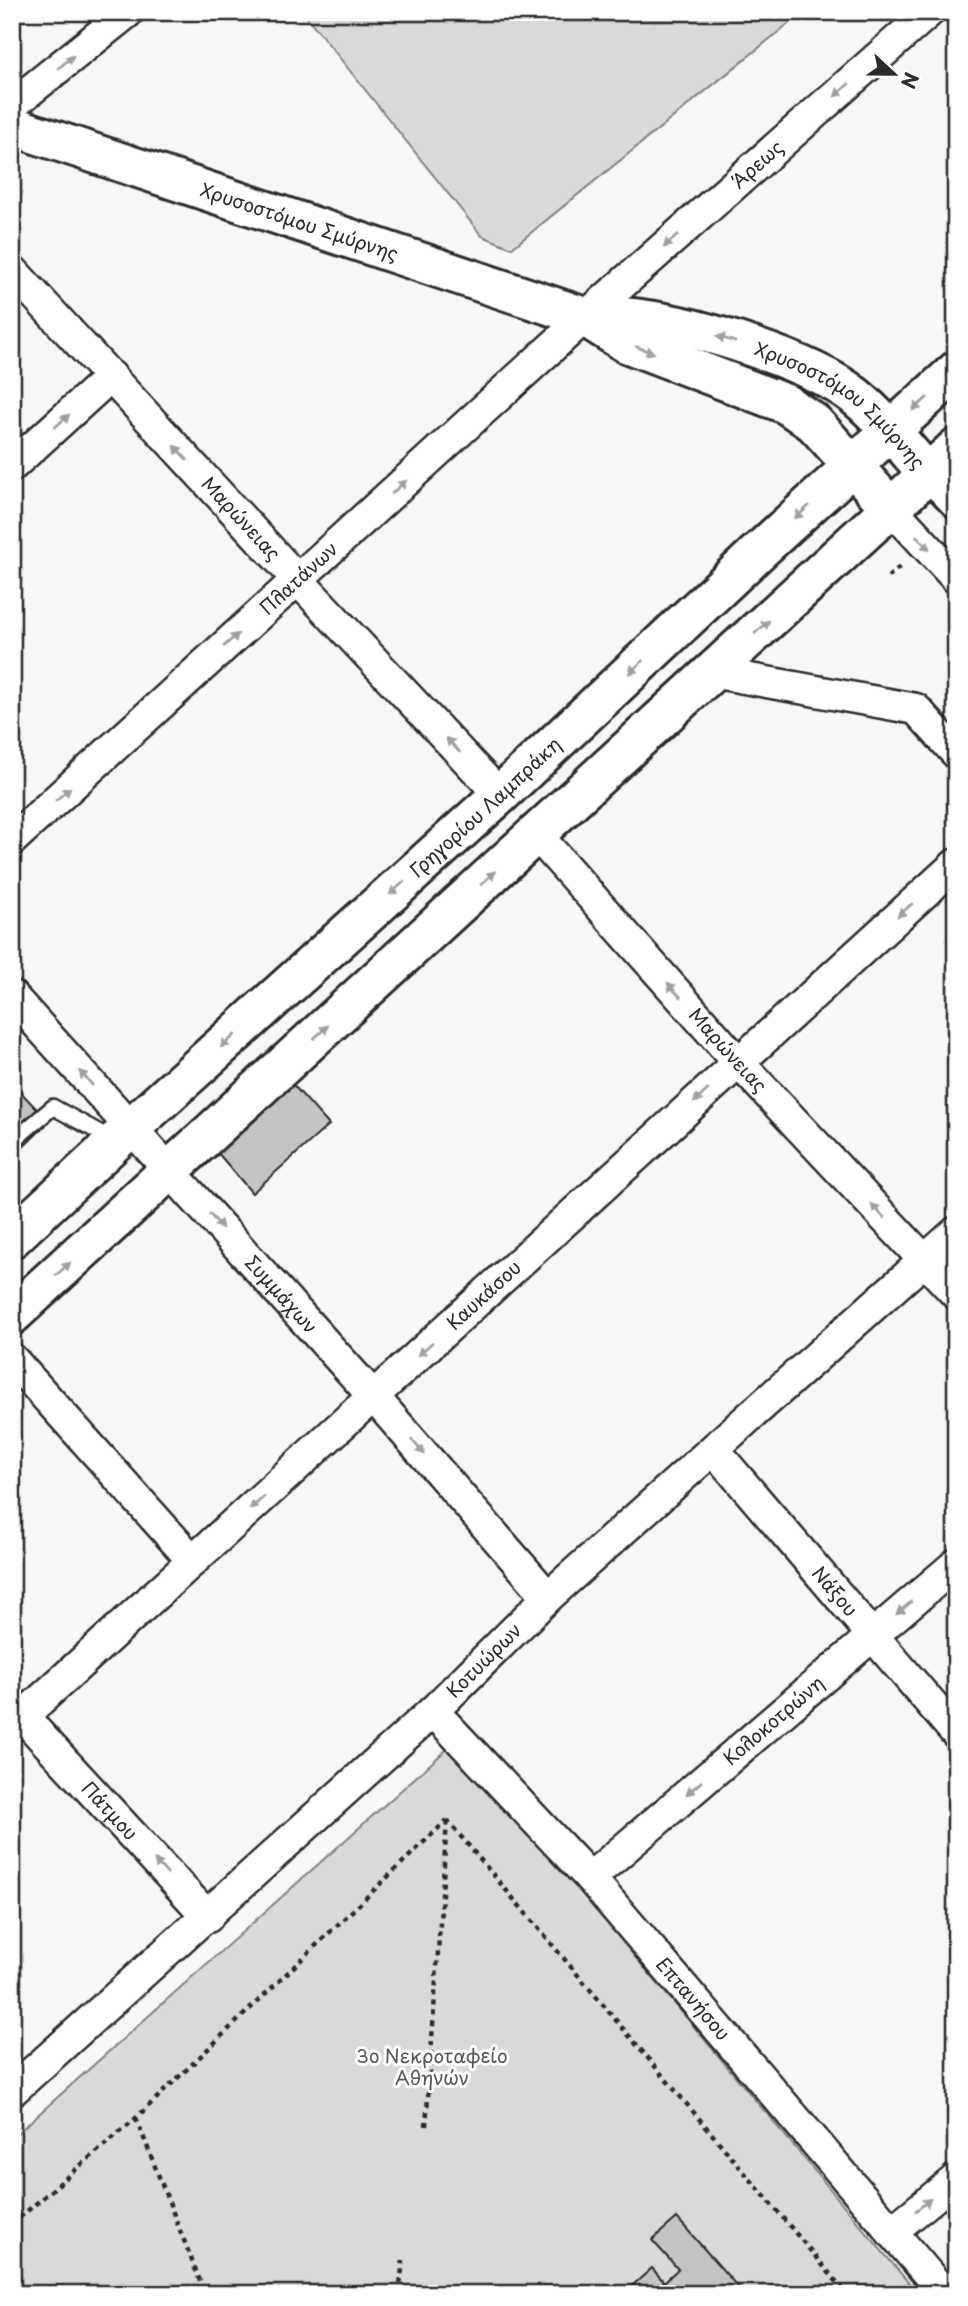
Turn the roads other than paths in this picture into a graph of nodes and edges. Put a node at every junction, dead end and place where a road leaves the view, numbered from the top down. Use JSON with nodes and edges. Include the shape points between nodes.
{"nodes":[{"id":1,"x":128,"y":12,"type":"edge"},
{"id":2,"x":929,"y":12,"type":"edge"},
{"id":3,"x":12,"y":105,"type":"edge"},
{"id":4,"x":12,"y":126,"type":"edge"},
{"id":5,"x":12,"y":270,"type":"edge"},
{"id":6,"x":585,"y":317,"type":"junction"},
{"id":7,"x":956,"y":371,"type":"edge"},
{"id":8,"x":111,"y":376,"type":"junction"},
{"id":9,"x":889,"y":431,"type":"junction"},
{"id":10,"x":956,"y":448,"type":"edge"},
{"id":11,"x":852,"y":465,"type":"junction"},
{"id":12,"x":12,"y":466,"type":"edge"},
{"id":13,"x":928,"y":474,"type":"junction"},
{"id":14,"x":956,"y":503,"type":"edge"},
{"id":15,"x":891,"y":508,"type":"junction"},
{"id":16,"x":956,"y":578,"type":"edge"},
{"id":17,"x":297,"y":579,"type":"junction"},
{"id":18,"x":711,"y":673,"type":"junction"},
{"id":19,"x":956,"y":753,"type":"edge"},
{"id":20,"x":500,"y":795,"type":"junction"},
{"id":21,"x":536,"y":834,"type":"junction"},
{"id":22,"x":12,"y":840,"type":"edge"},
{"id":23,"x":956,"y":864,"type":"edge"},
{"id":24,"x":12,"y":996,"type":"edge"},
{"id":25,"x":738,"y":1062,"type":"junction"},
{"id":26,"x":124,"y":1135,"type":"junction"},
{"id":27,"x":12,"y":1142,"type":"edge"},
{"id":28,"x":170,"y":1170,"type":"junction"},
{"id":29,"x":956,"y":1233,"type":"edge"},
{"id":30,"x":13,"y":1235,"type":"edge"},
{"id":31,"x":925,"y":1261,"type":"junction"},
{"id":32,"x":956,"y":1294,"type":"edge"},
{"id":33,"x":12,"y":1315,"type":"edge"},
{"id":34,"x":12,"y":1359,"type":"edge"},
{"id":35,"x":373,"y":1396,"type":"junction"},
{"id":36,"x":714,"y":1450,"type":"junction"},
{"id":37,"x":193,"y":1561,"type":"junction"},
{"id":38,"x":956,"y":1563,"type":"edge"},
{"id":39,"x":548,"y":1597,"type":"junction"},
{"id":40,"x":872,"y":1635,"type":"junction"},
{"id":41,"x":433,"y":1712,"type":"junction"},
{"id":42,"x":16,"y":1716,"type":"edge"},
{"id":43,"x":956,"y":1733,"type":"edge"},
{"id":44,"x":590,"y":1878,"type":"junction"},
{"id":45,"x":208,"y":1917,"type":"junction"},
{"id":46,"x":12,"y":2091,"type":"edge"},
{"id":47,"x":956,"y":2179,"type":"edge"},
{"id":48,"x":891,"y":2232,"type":"junction"},
{"id":49,"x":945,"y":2294,"type":"edge"}],
"edges":[{"from":3,"to":1,"type":"street","one_way":true},
{"from":2,"to":6,"type":"street","name":"Άρεως","one_way":true},
{"from":4,"to":6,"type":"main road","name":"Χρυσοστόμου Σμύρνης"},
{"from":5,"to":8,"type":"street","name":"Μαρώνειας"},
{"from":9,"to":6,"type":"main road","name":"Χρυσοστόμου Σμύρνης","one_way":true,"via":[[843,387],[762,351],[639,318]]},
{"from":6,"to":11,"type":"main road","name":"Χρυσοστόμου Σμύρνης","one_way":true,"via":[[626,343],[786,404],[814,423]]},
{"from":17,"to":6,"type":"street","name":"Πλατάνων","one_way":true},
{"from":7,"to":9,"type":"main road","name":"Γρηγορίου Λαμπράκη","one_way":true},
{"from":12,"to":8,"type":"street","one_way":true},
{"from":17,"to":8,"type":"street","name":"Μαρώνειας","one_way":true},
{"from":9,"to":11,"type":"main road","name":"Γρηγορίου Λαμπράκη"},
{"from":9,"to":13,"type":"main road","name":"Χρυσοστόμου Σμύρνης"},
{"from":10,"to":13,"type":"main road"},
{"from":11,"to":15,"type":"main road","name":"Χρυσοστόμου Σμύρνης"},
{"from":11,"to":20,"type":"main road","name":"Γρηγορίου Λαμπράκη","one_way":true},
{"from":13,"to":14,"type":"street","name":"Χρυσοστόμου Σμύρνης"},
{"from":13,"to":15,"type":"main road"},
{"from":15,"to":16,"type":"street","name":"Χρυσοστόμου Σμύρνης","one_way":true},
{"from":18,"to":15,"type":"main road","one_way":true},
{"from":20,"to":17,"type":"street","name":"Μαρώνειας","one_way":true},
{"from":22,"to":17,"type":"street","name":"Πλατάνων","one_way":true},
{"from":18,"to":19,"type":"street","via":[[916,709]]},
{"from":18,"to":21,"type":"main road"},
{"from":20,"to":26,"type":"main road","name":"Γρηγορίου Λαμπράκη","one_way":true},
{"from":25,"to":21,"type":"street","name":"Μαρώνειας","one_way":true},
{"from":28,"to":21,"type":"main road","one_way":true},
{"from":23,"to":25,"type":"street","name":"Καυκάσου","one_way":true},
{"from":26,"to":24,"type":"street","name":"Συμμάχων","one_way":true},
{"from":31,"to":25,"type":"street","name":"Μαρώνειας","one_way":true},
{"from":25,"to":35,"type":"street","name":"Καυκάσου","one_way":true},
{"from":26,"to":27,"type":"lane","via":[[53,1107]]},
{"from":26,"to":28,"type":"street","name":"Συμμάχων"},
{"from":26,"to":30,"type":"main road","name":"Γρηγορίου Λαμπράκη"},
{"from":33,"to":28,"type":"main road","one_way":true},
{"from":28,"to":35,"type":"street","name":"Συμμάχων","one_way":true},
{"from":29,"to":31,"type":"street","name":"Κοτυώρων"},
{"from":31,"to":32,"type":"street","name":"Μαρώνειας"},
{"from":31,"to":36,"type":"street","name":"Κοτυώρων"},
{"from":34,"to":37,"type":"street"},
{"from":35,"to":37,"type":"street","name":"Καυκάσου","one_way":true},
{"from":35,"to":39,"type":"street","name":"Συμμάχων","one_way":true},
{"from":36,"to":39,"type":"street","name":"Κοτυώρων"},
{"from":36,"to":40,"type":"street","name":"Νάξου"},
{"from":37,"to":42,"type":"street","name":"Καυκάσου"},
{"from":38,"to":40,"type":"street","name":"Κολοκοτρώνη","one_way":true},
{"from":39,"to":41,"type":"street","name":"Κοτυώρων"},
{"from":40,"to":43,"type":"street","name":"Νάξου"},
{"from":40,"to":44,"type":"street","name":"Κολοκοτρώνη","one_way":true},
{"from":41,"to":44,"type":"street","name":"Επτανήσου"},
{"from":41,"to":45,"type":"street","name":"Κοτυώρων"},
{"from":45,"to":42,"type":"street","name":"Πάτμου","one_way":true},
{"from":44,"to":48,"type":"street","name":"Επτανήσου"},
{"from":45,"to":46,"type":"street","name":"Κοτυώρων"},
{"from":48,"to":47,"type":"street","one_way":true},
{"from":48,"to":49,"type":"street","name":"Επτανήσου"}]}
